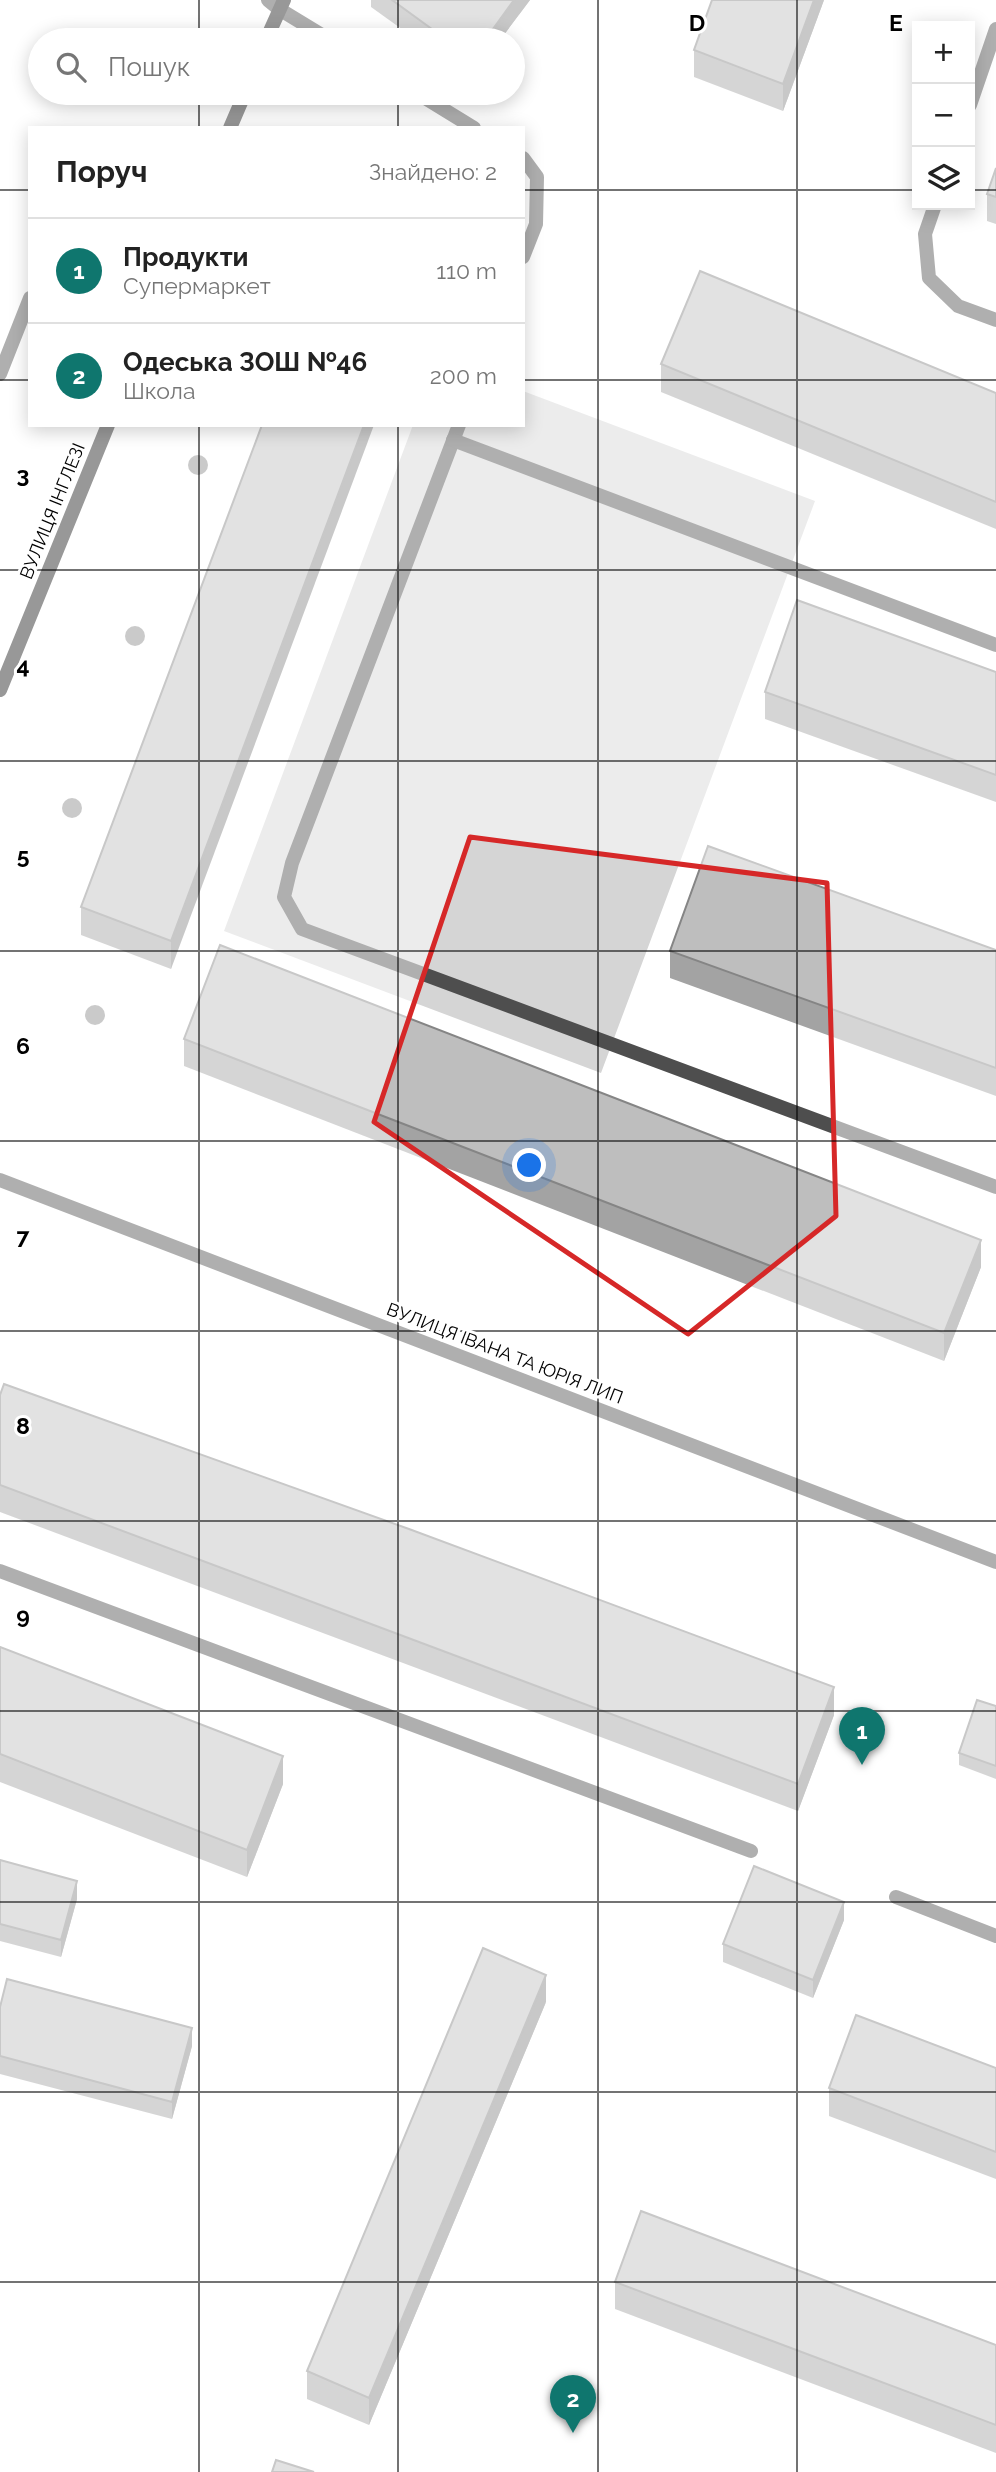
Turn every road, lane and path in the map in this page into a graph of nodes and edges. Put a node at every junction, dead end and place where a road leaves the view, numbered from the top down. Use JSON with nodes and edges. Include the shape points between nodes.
{"nodes":[{"id":1,"x":277,"y":3,"type":"edge"},
{"id":2,"x":270,"y":28,"type":"edge"},
{"id":3,"x":313,"y":28,"type":"edge"},
{"id":4,"x":996,"y":29,"type":"edge"},
{"id":5,"x":975,"y":90,"type":"edge"},
{"id":6,"x":240,"y":105,"type":"edge"},
{"id":7,"x":437,"y":105,"type":"edge"},
{"id":8,"x":231,"y":126,"type":"edge"},
{"id":9,"x":471,"y":126,"type":"edge"},
{"id":10,"x":525,"y":161,"type":"edge"},
{"id":11,"x":933,"y":210,"type":"edge"},
{"id":12,"x":525,"y":252,"type":"edge"},
{"id":13,"x":28,"y":303,"type":"edge"},
{"id":14,"x":996,"y":320,"type":"edge"},
{"id":15,"x":0,"y":374,"type":"edge"},
{"id":16,"x":107,"y":427,"type":"edge"},
{"id":17,"x":458,"y":427,"type":"edge"},
{"id":18,"x":453,"y":440,"type":"junction"},
{"id":19,"x":996,"y":645,"type":"edge"},
{"id":20,"x":0,"y":690,"type":"edge"},
{"id":21,"x":0,"y":1180,"type":"edge"},
{"id":22,"x":996,"y":1188,"type":"edge"},
{"id":23,"x":996,"y":1562,"type":"edge"},
{"id":24,"x":0,"y":1571,"type":"edge"},
{"id":25,"x":751,"y":1851,"type":"dead end"},
{"id":26,"x":896,"y":1897,"type":"dead end"},
{"id":27,"x":996,"y":1936,"type":"edge"}],
"edges":[{"from":1,"to":2,"type":"main road"},
{"from":1,"to":3,"type":"street"},
{"from":4,"to":5,"type":"street"},
{"from":6,"to":8,"type":"main road"},
{"from":7,"to":9,"type":"street"},
{"from":10,"to":12,"type":"street","via":[[537,177],[536,224]]},
{"from":11,"to":14,"type":"street","via":[[925,234],[929,278],[958,306]]},
{"from":13,"to":15,"type":"street"},
{"from":16,"to":20,"type":"main road","name":"ВУЛИЦЯ ІНГЛЕЗІ"},
{"from":17,"to":18,"type":"street"},
{"from":18,"to":19,"type":"street"},
{"from":18,"to":22,"type":"street","via":[[292,863],[284,897],[302,929]]},
{"from":21,"to":23,"type":"street","name":"ВУЛИЦЯ ІВАНА ТА ЮРІЯ ЛИП"},
{"from":24,"to":25,"type":"street"},
{"from":26,"to":27,"type":"street"}]}
